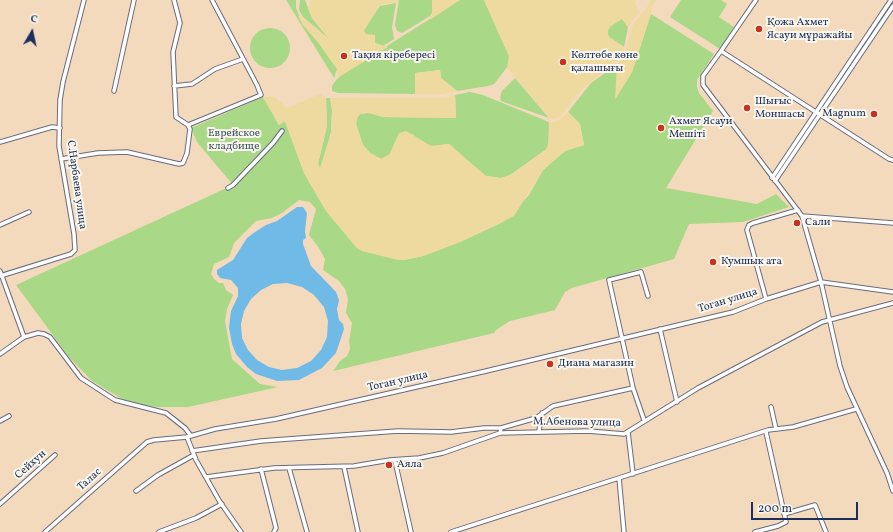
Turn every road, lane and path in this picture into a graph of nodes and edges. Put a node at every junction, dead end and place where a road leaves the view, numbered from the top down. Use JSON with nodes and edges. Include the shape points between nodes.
{"nodes":[{"id":1,"x":84,"y":0,"type":"edge"},
{"id":2,"x":134,"y":0,"type":"edge"},
{"id":3,"x":174,"y":0,"type":"edge"},
{"id":4,"x":212,"y":0,"type":"edge"},
{"id":5,"x":756,"y":0,"type":"edge"},
{"id":6,"x":891,"y":0,"type":"edge"},
{"id":7,"x":893,"y":6,"type":"edge"},
{"id":8,"x":722,"y":51,"type":"junction"},
{"id":9,"x":243,"y":59,"type":"junction"},
{"id":10,"x":174,"y":86,"type":"junction"},
{"id":11,"x":114,"y":90,"type":"dead end"},
{"id":12,"x":817,"y":111,"type":"junction"},
{"id":13,"x":821,"y":114,"type":"junction"},
{"id":14,"x":188,"y":125,"type":"junction"},
{"id":15,"x":60,"y":128,"type":"junction"},
{"id":16,"x":282,"y":131,"type":"dead end"},
{"id":17,"x":0,"y":142,"type":"edge"},
{"id":18,"x":61,"y":159,"type":"junction"},
{"id":19,"x":893,"y":160,"type":"edge"},
{"id":20,"x":772,"y":178,"type":"junction"},
{"id":21,"x":775,"y":181,"type":"junction"},
{"id":22,"x":228,"y":188,"type":"dead end"},
{"id":23,"x":798,"y":210,"type":"junction"},
{"id":24,"x":29,"y":212,"type":"dead end"},
{"id":25,"x":802,"y":216,"type":"junction"},
{"id":26,"x":893,"y":223,"type":"edge"},
{"id":27,"x":0,"y":224,"type":"edge"},
{"id":28,"x":1,"y":274,"type":"edge"},
{"id":29,"x":821,"y":282,"type":"junction"},
{"id":30,"x":893,"y":292,"type":"edge"},
{"id":31,"x":648,"y":296,"type":"dead end"},
{"id":32,"x":766,"y":299,"type":"junction"},
{"id":33,"x":893,"y":303,"type":"edge"},
{"id":34,"x":829,"y":320,"type":"junction"},
{"id":35,"x":660,"y":329,"type":"junction"},
{"id":36,"x":24,"y":337,"type":"junction"},
{"id":37,"x":622,"y":338,"type":"junction"},
{"id":38,"x":0,"y":354,"type":"edge"},
{"id":39,"x":633,"y":388,"type":"junction"},
{"id":40,"x":677,"y":402,"type":"junction"},
{"id":41,"x":771,"y":407,"type":"dead end"},
{"id":42,"x":856,"y":408,"type":"junction"},
{"id":43,"x":542,"y":413,"type":"junction"},
{"id":44,"x":9,"y":416,"type":"dead end"},
{"id":45,"x":644,"y":420,"type":"junction"},
{"id":46,"x":0,"y":422,"type":"edge"},
{"id":47,"x":500,"y":428,"type":"junction"},
{"id":48,"x":776,"y":429,"type":"junction"},
{"id":49,"x":539,"y":431,"type":"junction"},
{"id":50,"x":628,"y":432,"type":"junction"},
{"id":51,"x":766,"y":432,"type":"junction"},
{"id":52,"x":500,"y":433,"type":"junction"},
{"id":53,"x":189,"y":436,"type":"junction"},
{"id":54,"x":147,"y":442,"type":"joint"},
{"id":55,"x":192,"y":451,"type":"junction"},
{"id":56,"x":55,"y":455,"type":"dead end"},
{"id":57,"x":194,"y":455,"type":"junction"},
{"id":58,"x":395,"y":461,"type":"junction"},
{"id":59,"x":344,"y":467,"type":"junction"},
{"id":60,"x":289,"y":468,"type":"junction"},
{"id":61,"x":261,"y":469,"type":"junction"},
{"id":62,"x":633,"y":474,"type":"junction"},
{"id":63,"x":206,"y":477,"type":"junction"},
{"id":64,"x":619,"y":478,"type":"junction"},
{"id":65,"x":136,"y":491,"type":"dead end"},
{"id":66,"x":893,"y":491,"type":"edge"},
{"id":67,"x":0,"y":504,"type":"edge"},
{"id":68,"x":222,"y":504,"type":"junction"},
{"id":69,"x":784,"y":514,"type":"junction"},
{"id":70,"x":778,"y":526,"type":"junction"},
{"id":71,"x":45,"y":532,"type":"edge"},
{"id":72,"x":159,"y":532,"type":"edge"},
{"id":73,"x":241,"y":532,"type":"edge"},
{"id":74,"x":274,"y":532,"type":"edge"},
{"id":75,"x":306,"y":532,"type":"edge"},
{"id":76,"x":358,"y":532,"type":"edge"},
{"id":77,"x":411,"y":532,"type":"edge"},
{"id":78,"x":451,"y":532,"type":"edge"},
{"id":79,"x":624,"y":532,"type":"edge"},
{"id":80,"x":755,"y":532,"type":"edge"},
{"id":81,"x":780,"y":532,"type":"edge"},
{"id":82,"x":826,"y":532,"type":"edge"}],
"edges":[{"from":1,"to":15,"type":"street","name":"С.Нарбаева улица","via":[[63,82]]},
{"from":2,"to":11,"type":"street"},
{"from":3,"to":10,"type":"street","via":[[180,24],[173,52]]},
{"from":4,"to":9,"type":"street"},
{"from":5,"to":8,"type":"street"},
{"from":6,"to":12,"type":"street"},
{"from":7,"to":13,"type":"street"},
{"from":8,"to":12,"type":"street"},
{"from":8,"to":20,"type":"street","via":[[703,76],[703,85]]},
{"from":9,"to":10,"type":"street","via":[[215,70],[192,84]]},
{"from":9,"to":14,"type":"street","via":[[261,95]]},
{"from":10,"to":14,"type":"street","via":[[176,117]]},
{"from":12,"to":13,"type":"street"},
{"from":12,"to":20,"type":"street"},
{"from":13,"to":19,"type":"street"},
{"from":13,"to":21,"type":"street"},
{"from":14,"to":18,"type":"street","via":[[190,129],[187,153],[183,163],[127,152],[98,153]]},
{"from":15,"to":17,"type":"street","name":"С.Нарбаева улица","via":[[52,127]]},
{"from":15,"to":18,"type":"street","name":"С.Нарбаева улица"},
{"from":16,"to":22,"type":"street"},
{"from":18,"to":28,"type":"street","name":"С.Нарбаева улица","via":[[74,250],[71,254]]},
{"from":20,"to":21,"type":"street"},
{"from":21,"to":23,"type":"street"},
{"from":23,"to":25,"type":"street"},
{"from":23,"to":32,"type":"street","name":"Тоган улица","via":[[749,225],[747,230]]},
{"from":24,"to":27,"type":"street"},
{"from":25,"to":26,"type":"street"},
{"from":25,"to":29,"type":"street"},
{"from":28,"to":36,"type":"street"},
{"from":29,"to":30,"type":"street"},
{"from":29,"to":32,"type":"street"},
{"from":29,"to":34,"type":"street"},
{"from":31,"to":37,"type":"street","via":[[641,272],[609,280]]},
{"from":32,"to":35,"type":"street","name":"Тоган улица","via":[[733,312]]},
{"from":33,"to":34,"type":"street","name":"М.Абенова улица"},
{"from":34,"to":40,"type":"street","name":"М.Абенова улица","via":[[698,388]]},
{"from":34,"to":42,"type":"street","via":[[840,366]]},
{"from":35,"to":37,"type":"street","name":"Тоган улица"},
{"from":35,"to":40,"type":"street"},
{"from":36,"to":38,"type":"street"},
{"from":36,"to":53,"type":"street","via":[[38,333],[50,337],[81,378],[115,400],[166,413],[185,428]]},
{"from":37,"to":39,"type":"street"},
{"from":37,"to":53,"type":"street","name":"Тоган улица","via":[[482,372]]},
{"from":39,"to":43,"type":"street","via":[[553,406]]},
{"from":39,"to":45,"type":"street"},
{"from":40,"to":45,"type":"street","name":"М.Абенова улица"},
{"from":41,"to":48,"type":"street"},
{"from":42,"to":48,"type":"street"},
{"from":42,"to":66,"type":"street"},
{"from":43,"to":47,"type":"street","via":[[536,418]]},
{"from":43,"to":49,"type":"street"},
{"from":44,"to":46,"type":"street"},
{"from":45,"to":50,"type":"street","name":"М.Абенова улица"},
{"from":47,"to":52,"type":"street"},
{"from":47,"to":55,"type":"street","via":[[274,440]]},
{"from":48,"to":51,"type":"street"},
{"from":49,"to":50,"type":"street","name":"М.Абенова улица","via":[[624,434]]},
{"from":49,"to":52,"type":"street","name":"М.Абенова улица"},
{"from":50,"to":62,"type":"street"},
{"from":51,"to":62,"type":"street"},
{"from":51,"to":69,"type":"street"},
{"from":52,"to":58,"type":"street","name":"М.Абенова улица","via":[[443,453]]},
{"from":53,"to":54,"type":"street","name":"Тоган улица"},
{"from":53,"to":55,"type":"street"},
{"from":54,"to":71,"type":"street","name":"Талас"},
{"from":55,"to":57,"type":"street"},
{"from":56,"to":67,"type":"street","name":"Сейхун"},
{"from":57,"to":63,"type":"street"},
{"from":57,"to":65,"type":"street"},
{"from":58,"to":59,"type":"street","name":"М.Абенова улица"},
{"from":58,"to":77,"type":"street"},
{"from":59,"to":60,"type":"street","name":"М.Абенова улица"},
{"from":59,"to":76,"type":"street"},
{"from":60,"to":61,"type":"street","name":"М.Абенова улица"},
{"from":60,"to":75,"type":"street"},
{"from":61,"to":63,"type":"street","name":"М.Абенова улица"},
{"from":61,"to":74,"type":"street","via":[[276,528]]},
{"from":62,"to":64,"type":"street"},
{"from":63,"to":68,"type":"street"},
{"from":64,"to":78,"type":"street"},
{"from":64,"to":79,"type":"street"},
{"from":68,"to":72,"type":"street","via":[[196,518]]},
{"from":68,"to":73,"type":"street"},
{"from":69,"to":70,"type":"street","via":[[786,522]]},
{"from":69,"to":82,"type":"street","via":[[815,505]]},
{"from":70,"to":80,"type":"street"},
{"from":70,"to":81,"type":"street"}]}
